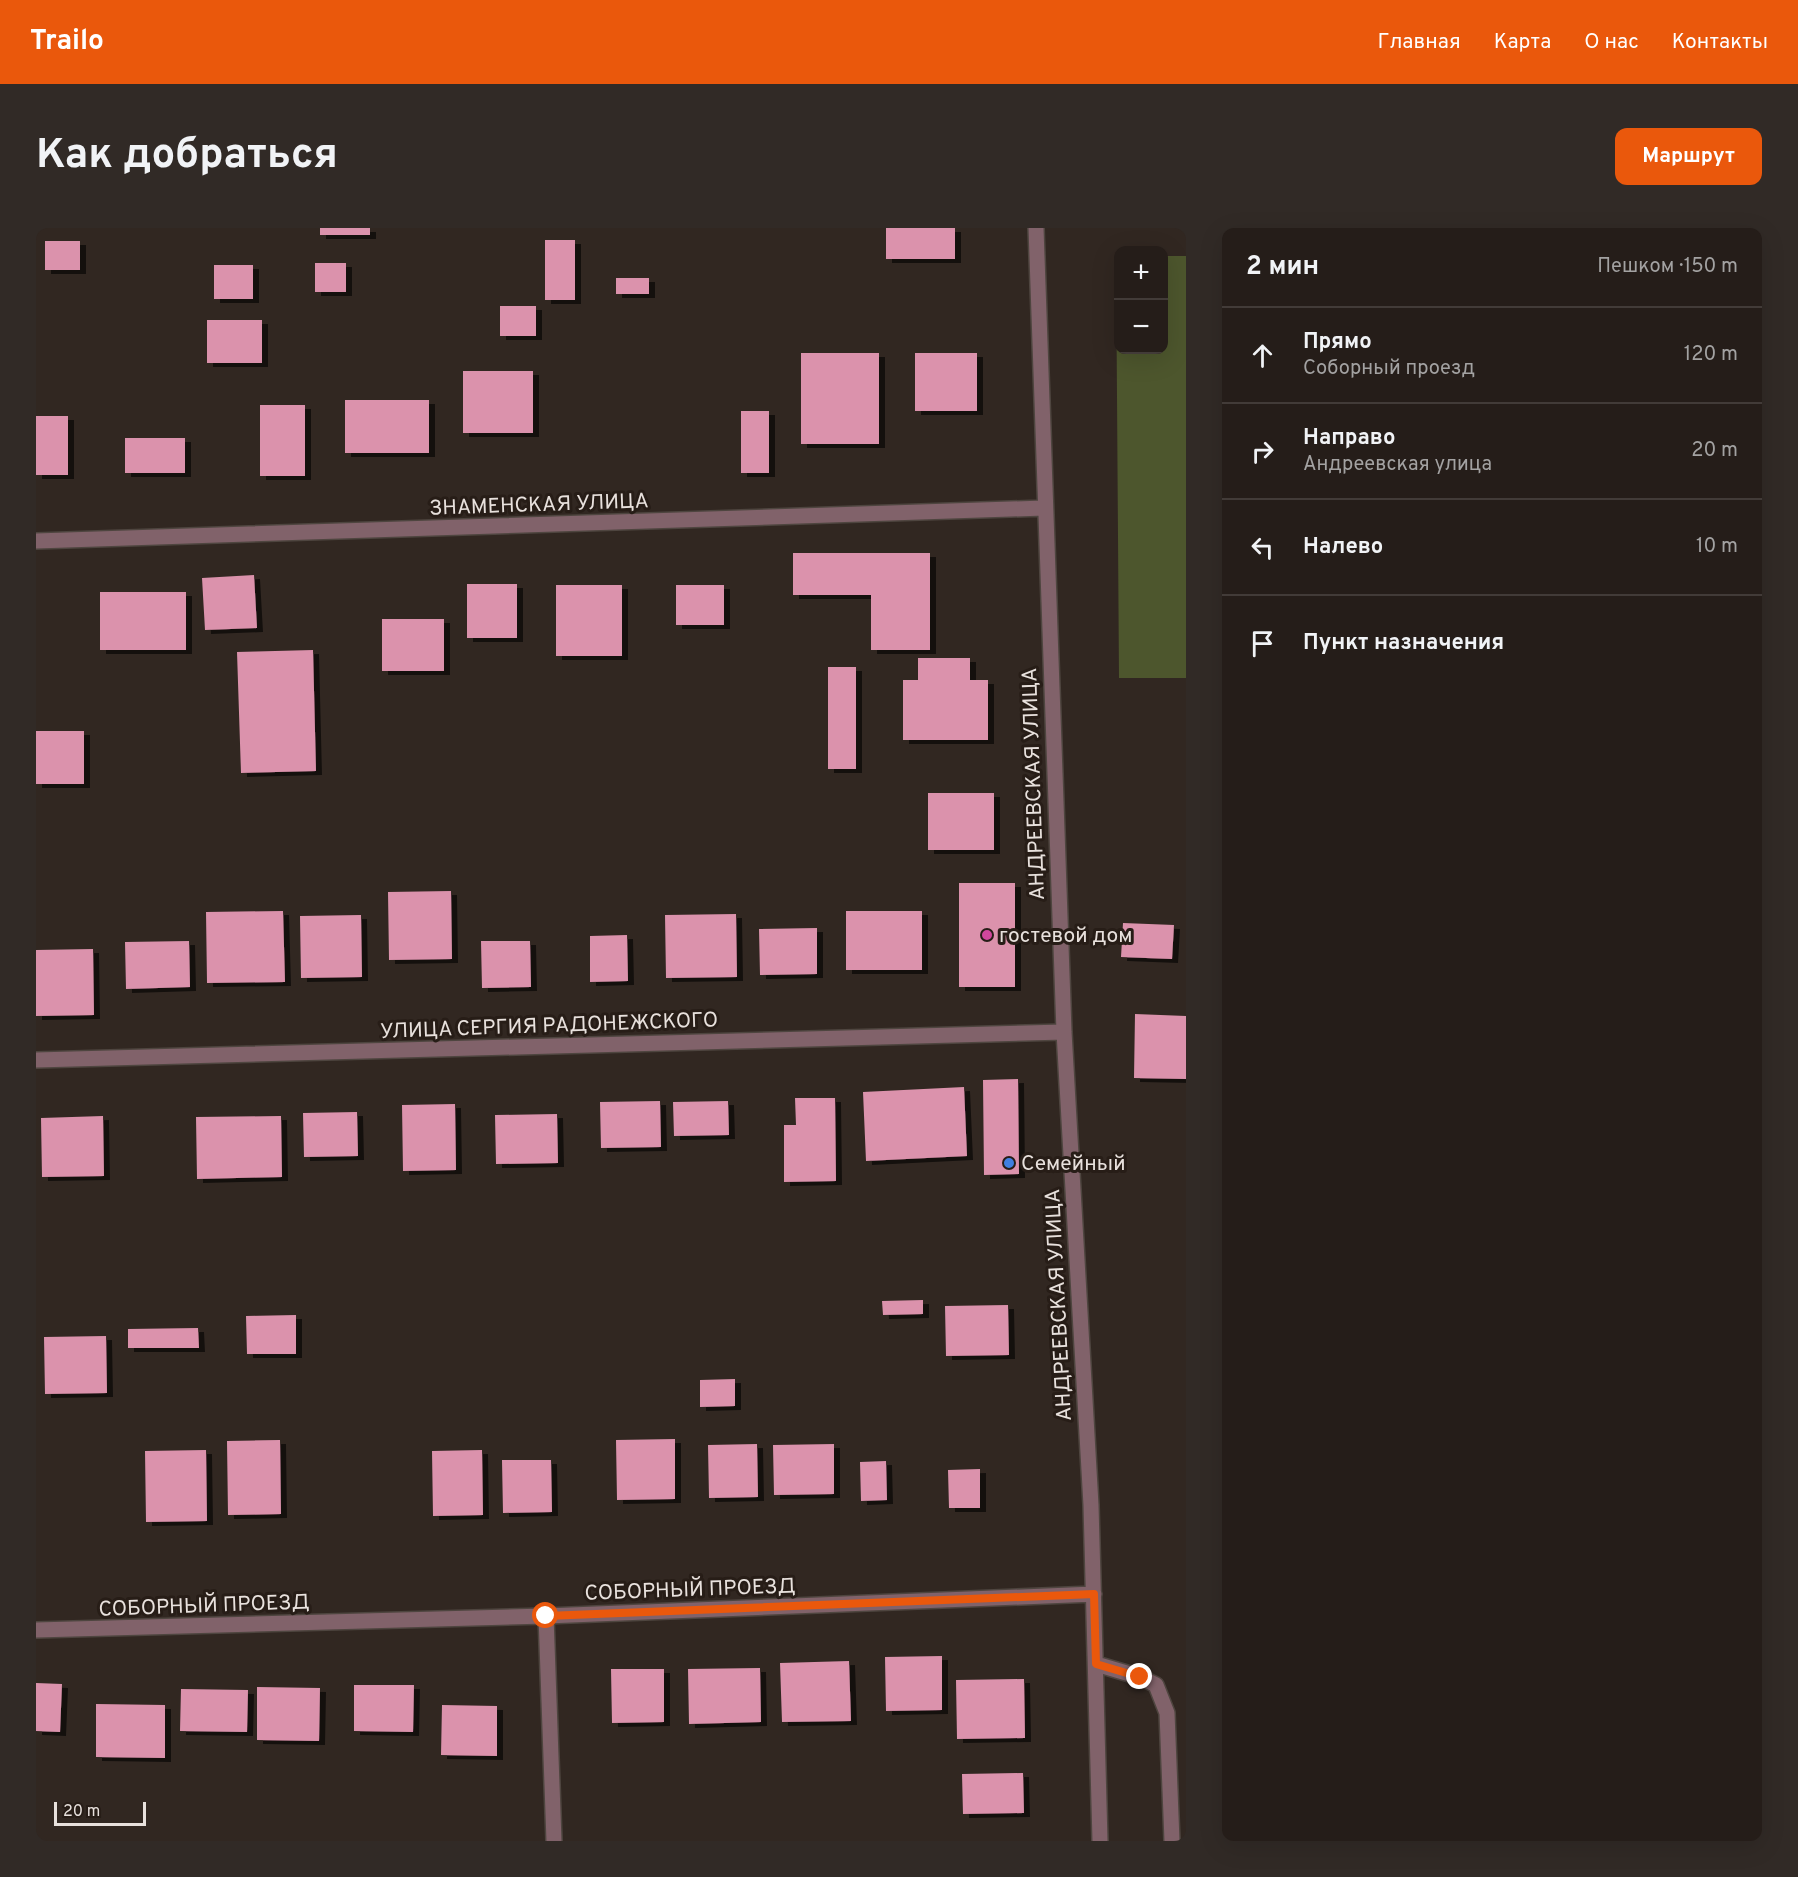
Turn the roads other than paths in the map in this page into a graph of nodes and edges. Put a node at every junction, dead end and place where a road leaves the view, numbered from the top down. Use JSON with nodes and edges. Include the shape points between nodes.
{"nodes":[{"id":1,"x":1036,"y":228,"type":"edge"},
{"id":2,"x":1044,"y":508,"type":"junction"},
{"id":3,"x":36,"y":541,"type":"edge"},
{"id":4,"x":1064,"y":1032,"type":"junction"},
{"id":5,"x":36,"y":1060,"type":"edge"},
{"id":6,"x":1094,"y":1594,"type":"junction"},
{"id":7,"x":546,"y":1616,"type":"junction"},
{"id":8,"x":36,"y":1630,"type":"edge"},
{"id":9,"x":1096,"y":1664,"type":"junction"},
{"id":10,"x":554,"y":1841,"type":"edge"},
{"id":11,"x":1100,"y":1841,"type":"edge"},
{"id":12,"x":1172,"y":1841,"type":"edge"}],
"edges":[{"from":1,"to":2,"type":"street","name":"АНДРЕЕВСКАЯ УЛИЦА"},
{"from":2,"to":3,"type":"street","name":"ЗНАМЕНСКАЯ УЛИЦА"},
{"from":2,"to":4,"type":"street","name":"АНДРЕЕВСКАЯ УЛИЦА"},
{"from":4,"to":5,"type":"street","name":"УЛИЦА СЕРГИЯ РАДОНЕЖСКОГО"},
{"from":4,"to":6,"type":"street","name":"АНДРЕЕВСКАЯ УЛИЦА"},
{"from":6,"to":7,"type":"street","name":"СОБОРНЫЙ ПРОЕЗД"},
{"from":6,"to":9,"type":"street","name":"АНДРЕЕВСКАЯ УЛИЦА"},
{"from":7,"to":8,"type":"street","name":"СОБОРНЫЙ ПРОЕЗД"},
{"from":7,"to":10,"type":"street"},
{"from":9,"to":11,"type":"street","name":"АНДРЕЕВСКАЯ УЛИЦА"},
{"from":9,"to":12,"type":"street","via":[[1156,1685],[1167,1713]]}]}
